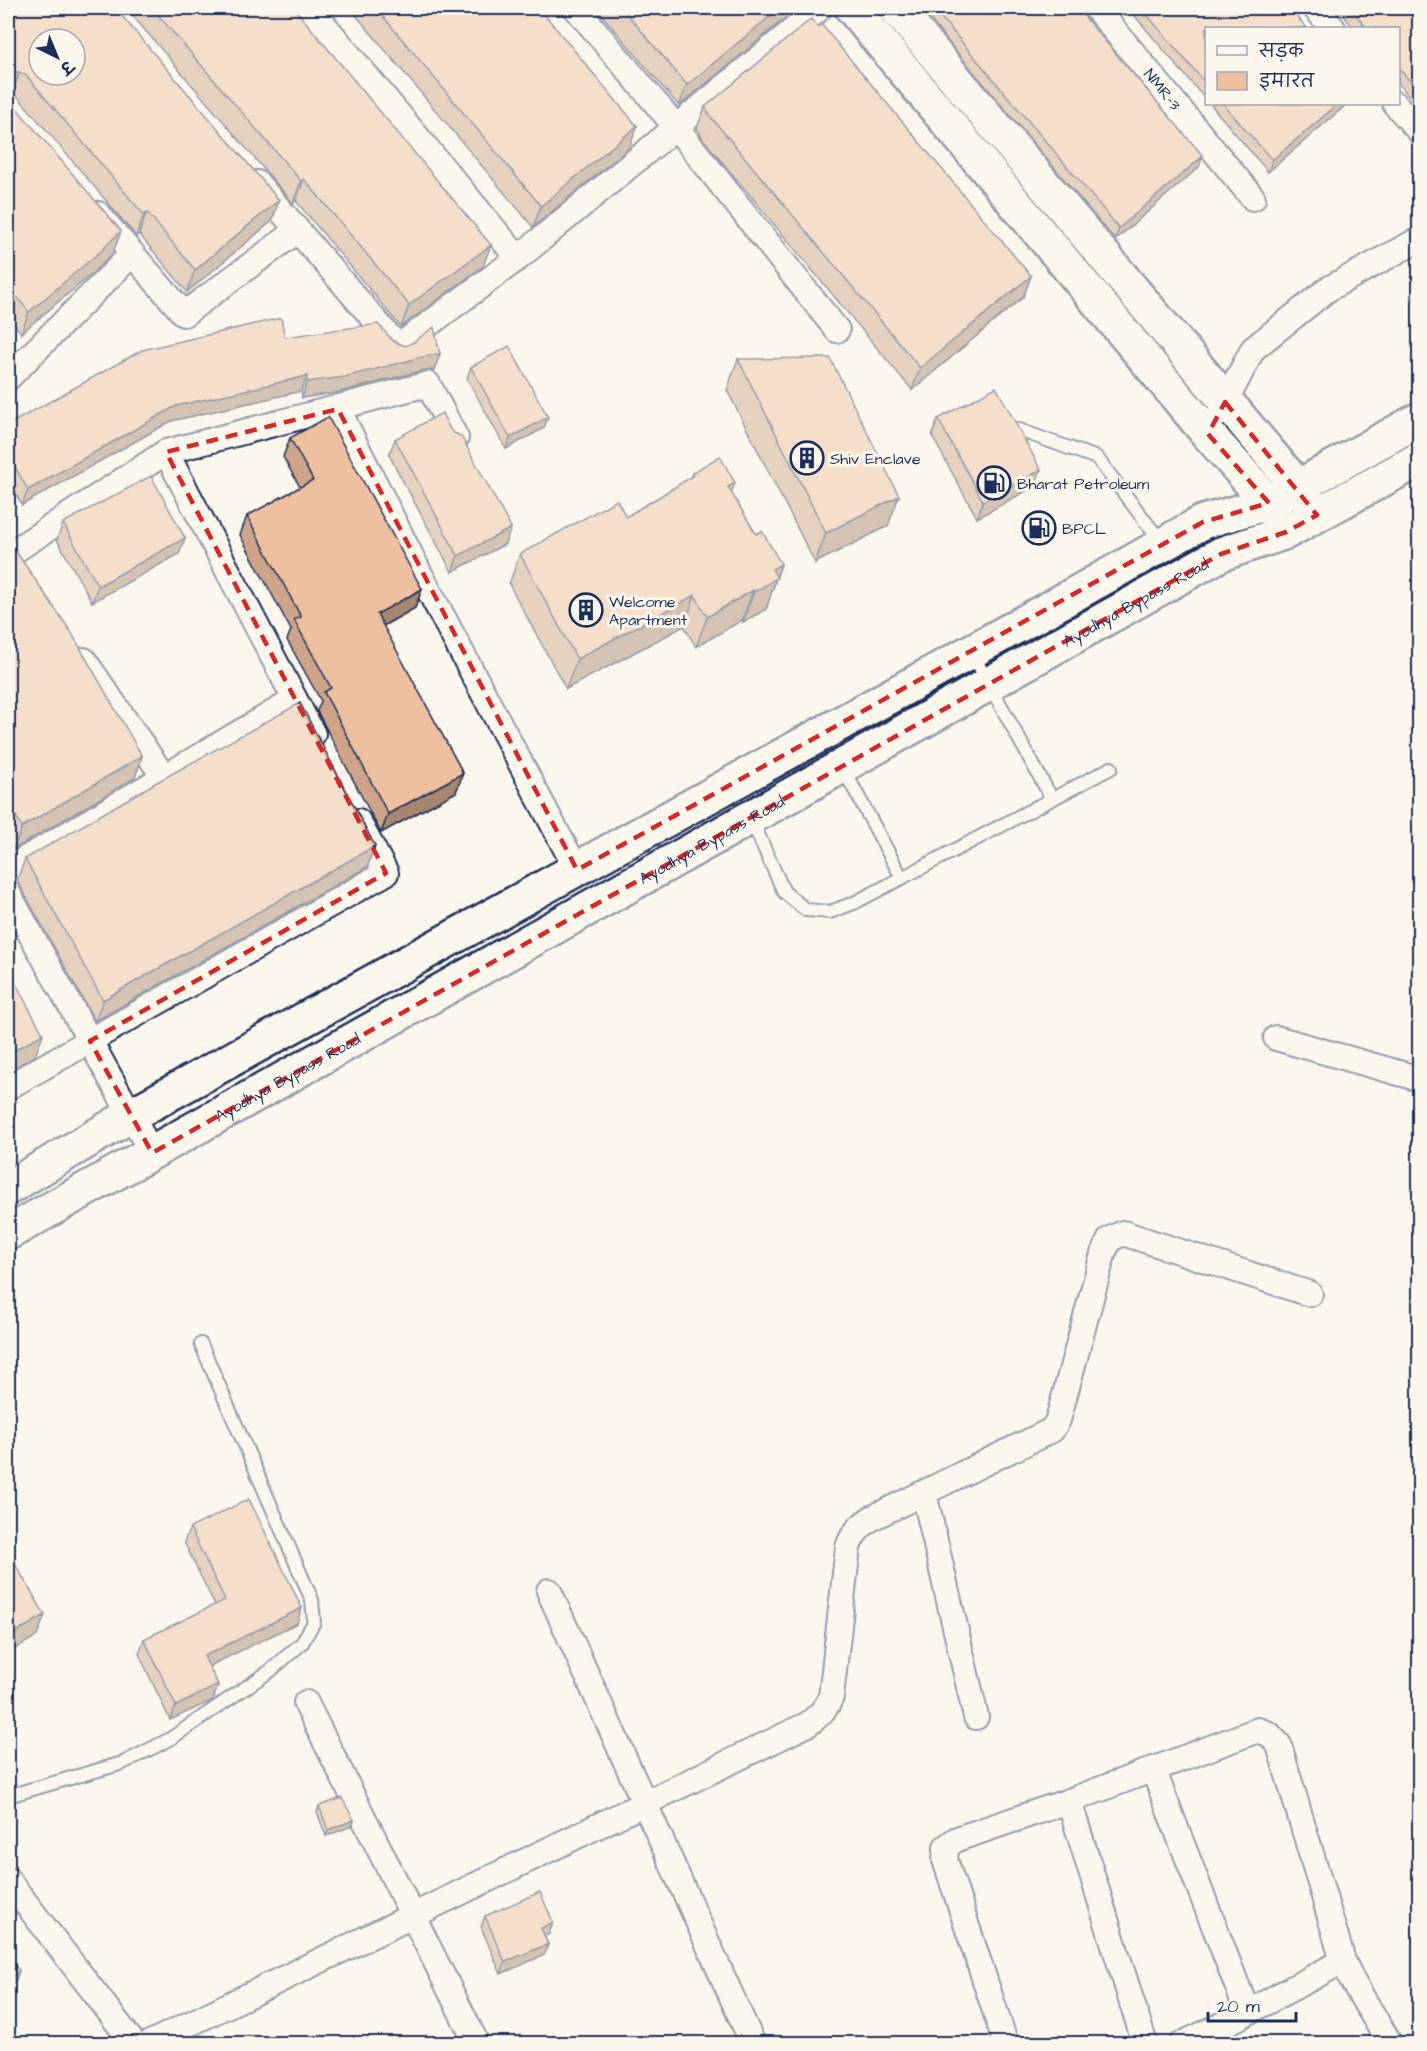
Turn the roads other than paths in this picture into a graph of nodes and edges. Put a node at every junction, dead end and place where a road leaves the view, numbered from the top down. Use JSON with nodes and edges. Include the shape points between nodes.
{"nodes":[{"id":1,"x":310,"y":8,"type":"edge"},
{"id":2,"x":576,"y":8,"type":"edge"},
{"id":3,"x":820,"y":8,"type":"edge"},
{"id":4,"x":852,"y":8,"type":"edge"},
{"id":5,"x":896,"y":8,"type":"edge"},
{"id":6,"x":1096,"y":8,"type":"edge"},
{"id":7,"x":1315,"y":8,"type":"edge"},
{"id":8,"x":1332,"y":27,"type":"edge"},
{"id":9,"x":1396,"y":105,"type":"edge"},
{"id":10,"x":675,"y":126,"type":"junction"},
{"id":11,"x":1419,"y":132,"type":"edge"},
{"id":12,"x":244,"y":168,"type":"edge"},
{"id":13,"x":81,"y":193,"type":"edge"},
{"id":14,"x":1252,"y":198,"type":"dead end"},
{"id":15,"x":297,"y":231,"type":"junction"},
{"id":16,"x":1419,"y":239,"type":"edge"},
{"id":17,"x":132,"y":254,"type":"junction"},
{"id":18,"x":518,"y":258,"type":"junction"},
{"id":19,"x":837,"y":330,"type":"dead end"},
{"id":20,"x":11,"y":367,"type":"edge"},
{"id":21,"x":1226,"y":402,"type":"junction"},
{"id":22,"x":338,"y":409,"type":"junction"},
{"id":23,"x":1419,"y":419,"type":"edge"},
{"id":24,"x":1016,"y":429,"type":"edge"},
{"id":25,"x":1208,"y":434,"type":"junction"},
{"id":26,"x":456,"y":438,"type":"edge"},
{"id":27,"x":166,"y":452,"type":"junction"},
{"id":28,"x":1419,"y":459,"type":"edge"},
{"id":29,"x":1298,"y":487,"type":"junction"},
{"id":30,"x":1269,"y":503,"type":"junction"},
{"id":31,"x":1317,"y":515,"type":"junction"},
{"id":32,"x":1286,"y":532,"type":"junction"},
{"id":33,"x":1163,"y":544,"type":"junction"},
{"id":34,"x":14,"y":558,"type":"edge"},
{"id":35,"x":71,"y":641,"type":"edge"},
{"id":36,"x":972,"y":652,"type":"junction"},
{"id":37,"x":990,"y":683,"type":"junction"},
{"id":38,"x":295,"y":700,"type":"junction"},
{"id":39,"x":322,"y":751,"type":"edge"},
{"id":40,"x":842,"y":767,"type":"junction"},
{"id":41,"x":1111,"y":768,"type":"dead end"},
{"id":42,"x":164,"y":777,"type":"junction"},
{"id":43,"x":1052,"y":799,"type":"junction"},
{"id":44,"x":348,"y":802,"type":"edge"},
{"id":45,"x":750,"y":818,"type":"junction"},
{"id":46,"x":8,"y":869,"type":"edge"},
{"id":47,"x":576,"y":870,"type":"junction"},
{"id":48,"x":902,"y":878,"type":"junction"},
{"id":49,"x":8,"y":893,"type":"edge"},
{"id":50,"x":1276,"y":1038,"type":"dead end"},
{"id":51,"x":90,"y":1041,"type":"junction"},
{"id":52,"x":1419,"y":1079,"type":"edge"},
{"id":53,"x":8,"y":1087,"type":"edge"},
{"id":54,"x":131,"y":1115,"type":"junction"},
{"id":55,"x":152,"y":1153,"type":"junction"},
{"id":56,"x":8,"y":1188,"type":"edge"},
{"id":57,"x":8,"y":1233,"type":"edge"},
{"id":58,"x":1310,"y":1294,"type":"dead end"},
{"id":59,"x":201,"y":1344,"type":"dead end"},
{"id":60,"x":924,"y":1493,"type":"junction"},
{"id":61,"x":549,"y":1591,"type":"dead end"},
{"id":62,"x":306,"y":1703,"type":"dead end"},
{"id":63,"x":976,"y":1717,"type":"dead end"},
{"id":64,"x":1153,"y":1769,"type":"junction"},
{"id":65,"x":8,"y":1796,"type":"edge"},
{"id":66,"x":1069,"y":1801,"type":"junction"},
{"id":67,"x":645,"y":1804,"type":"junction"},
{"id":68,"x":8,"y":1880,"type":"edge"},
{"id":69,"x":412,"y":1915,"type":"junction"},
{"id":70,"x":1343,"y":1961,"type":"junction"},
{"id":71,"x":1247,"y":2011,"type":"junction"},
{"id":72,"x":1222,"y":2035,"type":"edge"},
{"id":73,"x":134,"y":2043,"type":"edge"},
{"id":74,"x":148,"y":2043,"type":"edge"},
{"id":75,"x":477,"y":2043,"type":"edge"},
{"id":76,"x":753,"y":2043,"type":"edge"},
{"id":77,"x":1006,"y":2043,"type":"edge"},
{"id":78,"x":1145,"y":2043,"type":"edge"},
{"id":79,"x":1182,"y":2043,"type":"edge"},
{"id":80,"x":1390,"y":2043,"type":"edge"}],
"edges":[{"from":1,"to":18,"type":"street"},
{"from":2,"to":10,"type":"street"},
{"from":3,"to":10,"type":"street"},
{"from":4,"to":25,"type":"main road"},
{"from":5,"to":21,"type":"main road"},
{"from":6,"to":14,"type":"street","name":"NMR-3"},
{"from":7,"to":8,"type":"street"},
{"from":9,"to":11,"type":"street"},
{"from":10,"to":18,"type":"street"},
{"from":10,"to":19,"type":"street"},
{"from":12,"to":15,"type":"street"},
{"from":13,"to":17,"type":"street"},
{"from":15,"to":17,"type":"street","via":[[184,314]]},
{"from":15,"to":18,"type":"street","via":[[398,347]]},
{"from":16,"to":21,"type":"street","via":[[1328,289],[1253,349]]},
{"from":17,"to":20,"type":"street"},
{"from":21,"to":25,"type":"street"},
{"from":21,"to":29,"type":"main road"},
{"from":22,"to":26,"type":"street","via":[[428,384]]},
{"from":22,"to":27,"type":"street"},
{"from":22,"to":47,"type":"street"},
{"from":23,"to":29,"type":"main road"},
{"from":24,"to":33,"type":"lane","via":[[1097,458]]},
{"from":25,"to":30,"type":"main road"},
{"from":27,"to":34,"type":"street"},
{"from":27,"to":38,"type":"street"},
{"from":28,"to":31,"type":"main road","name":"Ayodhya Bypass Road"},
{"from":29,"to":30,"type":"main road"},
{"from":29,"to":31,"type":"main road"},
{"from":30,"to":32,"type":"main road"},
{"from":30,"to":33,"type":"main road","via":[[1203,522]]},
{"from":31,"to":32,"type":"main road","name":"Ayodhya Bypass Road"},
{"from":32,"to":37,"type":"main road","name":"Ayodhya Bypass Road","via":[[1221,554]]},
{"from":33,"to":36,"type":"main road"},
{"from":35,"to":42,"type":"street"},
{"from":36,"to":37,"type":"lane"},
{"from":36,"to":47,"type":"main road"},
{"from":37,"to":40,"type":"main road","name":"Ayodhya Bypass Road"},
{"from":37,"to":43,"type":"lane"},
{"from":38,"to":39,"type":"street"},
{"from":38,"to":42,"type":"street"},
{"from":40,"to":45,"type":"main road","name":"Ayodhya Bypass Road"},
{"from":40,"to":48,"type":"lane"},
{"from":41,"to":43,"type":"lane"},
{"from":42,"to":46,"type":"street"},
{"from":43,"to":48,"type":"lane"},
{"from":44,"to":51,"type":"street","via":[[386,873]]},
{"from":45,"to":48,"type":"lane","via":[[784,892],[806,910],[830,912]]},
{"from":45,"to":55,"type":"main road","name":"Ayodhya Bypass Road"},
{"from":47,"to":54,"type":"main road"},
{"from":49,"to":51,"type":"street"},
{"from":50,"to":52,"type":"street"},
{"from":51,"to":53,"type":"street"},
{"from":51,"to":54,"type":"street"},
{"from":54,"to":55,"type":"street"},
{"from":54,"to":56,"type":"main road"},
{"from":55,"to":57,"type":"main road","name":"Ayodhya Bypass Road"},
{"from":58,"to":60,"type":"street","via":[[1123,1233],[1110,1239],[1052,1430]]},
{"from":59,"to":65,"type":"lane","via":[[312,1600],[314,1622],[302,1643],[270,1671],[170,1738],[123,1763]]},
{"from":60,"to":63,"type":"street"},
{"from":60,"to":67,"type":"street","via":[[872,1518],[852,1536],[831,1696],[826,1709],[808,1724]]},
{"from":61,"to":67,"type":"street"},
{"from":62,"to":69,"type":"street"},
{"from":64,"to":66,"type":"street"},
{"from":64,"to":70,"type":"street","via":[[1258,1730],[1269,1734],[1279,1745]]},
{"from":64,"to":71,"type":"street"},
{"from":66,"to":77,"type":"street","via":[[957,1839],[946,1847],[945,1860]]},
{"from":66,"to":78,"type":"street"},
{"from":67,"to":69,"type":"street"},
{"from":67,"to":76,"type":"street"},
{"from":68,"to":73,"type":"street"},
{"from":69,"to":74,"type":"street"},
{"from":69,"to":75,"type":"street"},
{"from":70,"to":71,"type":"street"},
{"from":70,"to":80,"type":"street"},
{"from":71,"to":72,"type":"street"},
{"from":72,"to":79,"type":"street"}]}
